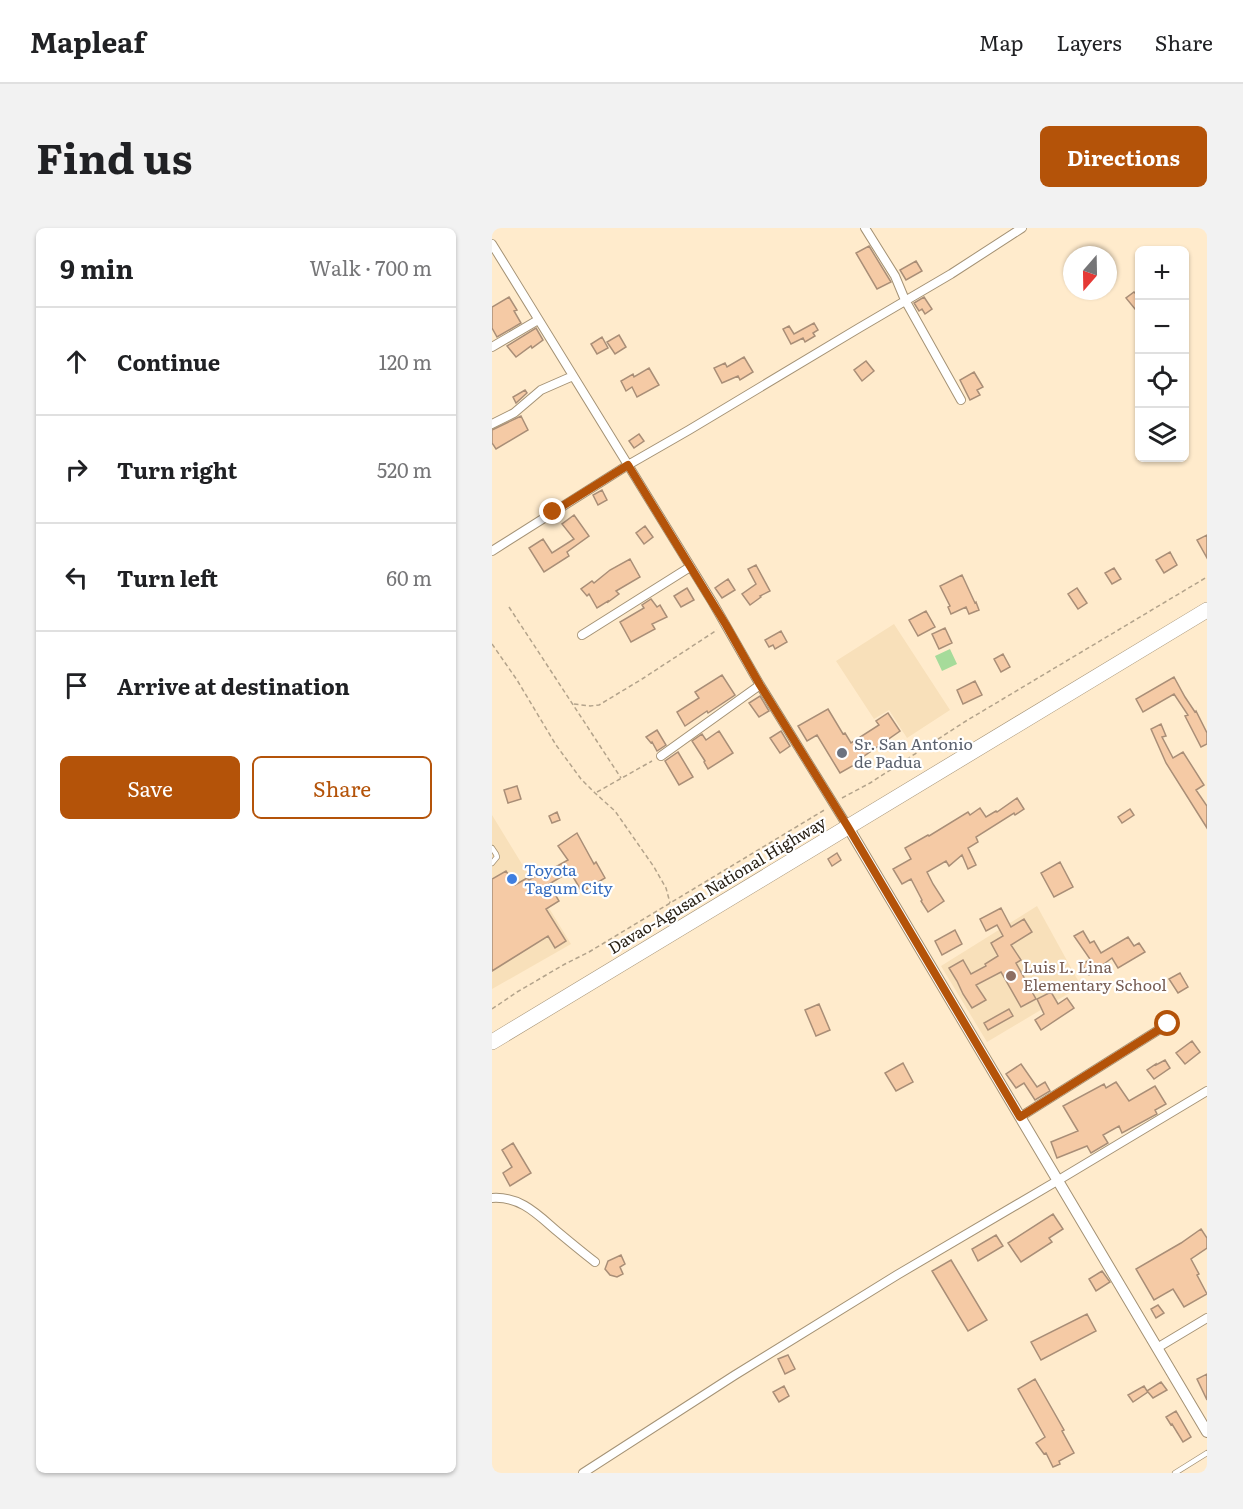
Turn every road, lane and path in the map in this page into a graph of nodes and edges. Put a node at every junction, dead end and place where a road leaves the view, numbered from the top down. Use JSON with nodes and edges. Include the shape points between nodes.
{"nodes":[{"id":1,"x":864,"y":228,"type":"edge"},
{"id":2,"x":1022,"y":228,"type":"edge"},
{"id":3,"x":492,"y":244,"type":"edge"},
{"id":4,"x":905,"y":300,"type":"junction"},
{"id":5,"x":538,"y":320,"type":"junction"},
{"id":6,"x":492,"y":347,"type":"edge"},
{"id":7,"x":573,"y":376,"type":"junction"},
{"id":8,"x":961,"y":400,"type":"dead end"},
{"id":9,"x":492,"y":424,"type":"edge"},
{"id":10,"x":628,"y":465,"type":"junction"},
{"id":11,"x":492,"y":551,"type":"edge"},
{"id":12,"x":690,"y":567,"type":"junction"},
{"id":13,"x":1207,"y":577,"type":"edge"},
{"id":14,"x":509,"y":607,"type":"dead end"},
{"id":15,"x":1207,"y":610,"type":"edge"},
{"id":16,"x":726,"y":625,"type":"junction"},
{"id":17,"x":582,"y":635,"type":"dead end"},
{"id":18,"x":492,"y":644,"type":"edge"},
{"id":19,"x":760,"y":685,"type":"junction"},
{"id":20,"x":574,"y":704,"type":"junction"},
{"id":21,"x":661,"y":756,"type":"joint"},
{"id":22,"x":621,"y":778,"type":"junction"},
{"id":23,"x":595,"y":793,"type":"junction"},
{"id":24,"x":834,"y":802,"type":"junction"},
{"id":25,"x":848,"y":827,"type":"junction"},
{"id":26,"x":492,"y":848,"type":"edge"},
{"id":27,"x":492,"y":864,"type":"edge"},
{"id":28,"x":670,"y":903,"type":"junction"},
{"id":29,"x":492,"y":1009,"type":"edge"},
{"id":30,"x":1168,"y":1024,"type":"dead end"},
{"id":31,"x":492,"y":1042,"type":"edge"},
{"id":32,"x":1207,"y":1091,"type":"edge"},
{"id":33,"x":1020,"y":1117,"type":"junction"},
{"id":34,"x":1057,"y":1181,"type":"junction"},
{"id":35,"x":492,"y":1198,"type":"edge"},
{"id":36,"x":595,"y":1262,"type":"dead end"},
{"id":37,"x":1207,"y":1318,"type":"edge"},
{"id":38,"x":1157,"y":1348,"type":"junction"},
{"id":39,"x":1207,"y":1432,"type":"edge"},
{"id":40,"x":1207,"y":1453,"type":"edge"},
{"id":41,"x":583,"y":1473,"type":"edge"},
{"id":42,"x":1175,"y":1473,"type":"edge"}],
"edges":[{"from":1,"to":4,"type":"street","via":[[895,276]]},
{"from":2,"to":4,"type":"street"},
{"from":3,"to":5,"type":"street"},
{"from":4,"to":8,"type":"street"},
{"from":4,"to":10,"type":"street"},
{"from":5,"to":6,"type":"street"},
{"from":5,"to":7,"type":"street"},
{"from":7,"to":9,"type":"street","via":[[541,390],[514,413]]},
{"from":7,"to":10,"type":"street"},
{"from":10,"to":11,"type":"street"},
{"from":10,"to":12,"type":"street"},
{"from":12,"to":16,"type":"street"},
{"from":12,"to":17,"type":"street"},
{"from":13,"to":24,"type":"path"},
{"from":14,"to":20,"type":"path"},
{"from":15,"to":25,"type":"highway","name":"Davao-Agusan National Highway"},
{"from":16,"to":19,"type":"street"},
{"from":16,"to":20,"type":"path","via":[[599,705]]},
{"from":18,"to":23,"type":"path","via":[[556,745]]},
{"from":19,"to":21,"type":"street"},
{"from":19,"to":24,"type":"street"},
{"from":20,"to":22,"type":"path"},
{"from":21,"to":22,"type":"path"},
{"from":22,"to":23,"type":"path"},
{"from":23,"to":28,"type":"path","via":[[615,811],[654,867]]},
{"from":24,"to":25,"type":"street"},
{"from":24,"to":28,"type":"path"},
{"from":25,"to":31,"type":"highway","name":"Davao-Agusan National Highway"},
{"from":25,"to":33,"type":"street"},
{"from":26,"to":27,"type":"lane","via":[[496,857]]},
{"from":28,"to":29,"type":"path"},
{"from":30,"to":33,"type":"street"},
{"from":32,"to":34,"type":"street"},
{"from":33,"to":34,"type":"street"},
{"from":34,"to":38,"type":"street"},
{"from":34,"to":41,"type":"street","via":[[897,1275]]},
{"from":35,"to":36,"type":"street","via":[[510,1199],[534,1211]]},
{"from":37,"to":38,"type":"street"},
{"from":38,"to":39,"type":"street"},
{"from":40,"to":42,"type":"lane"}]}
